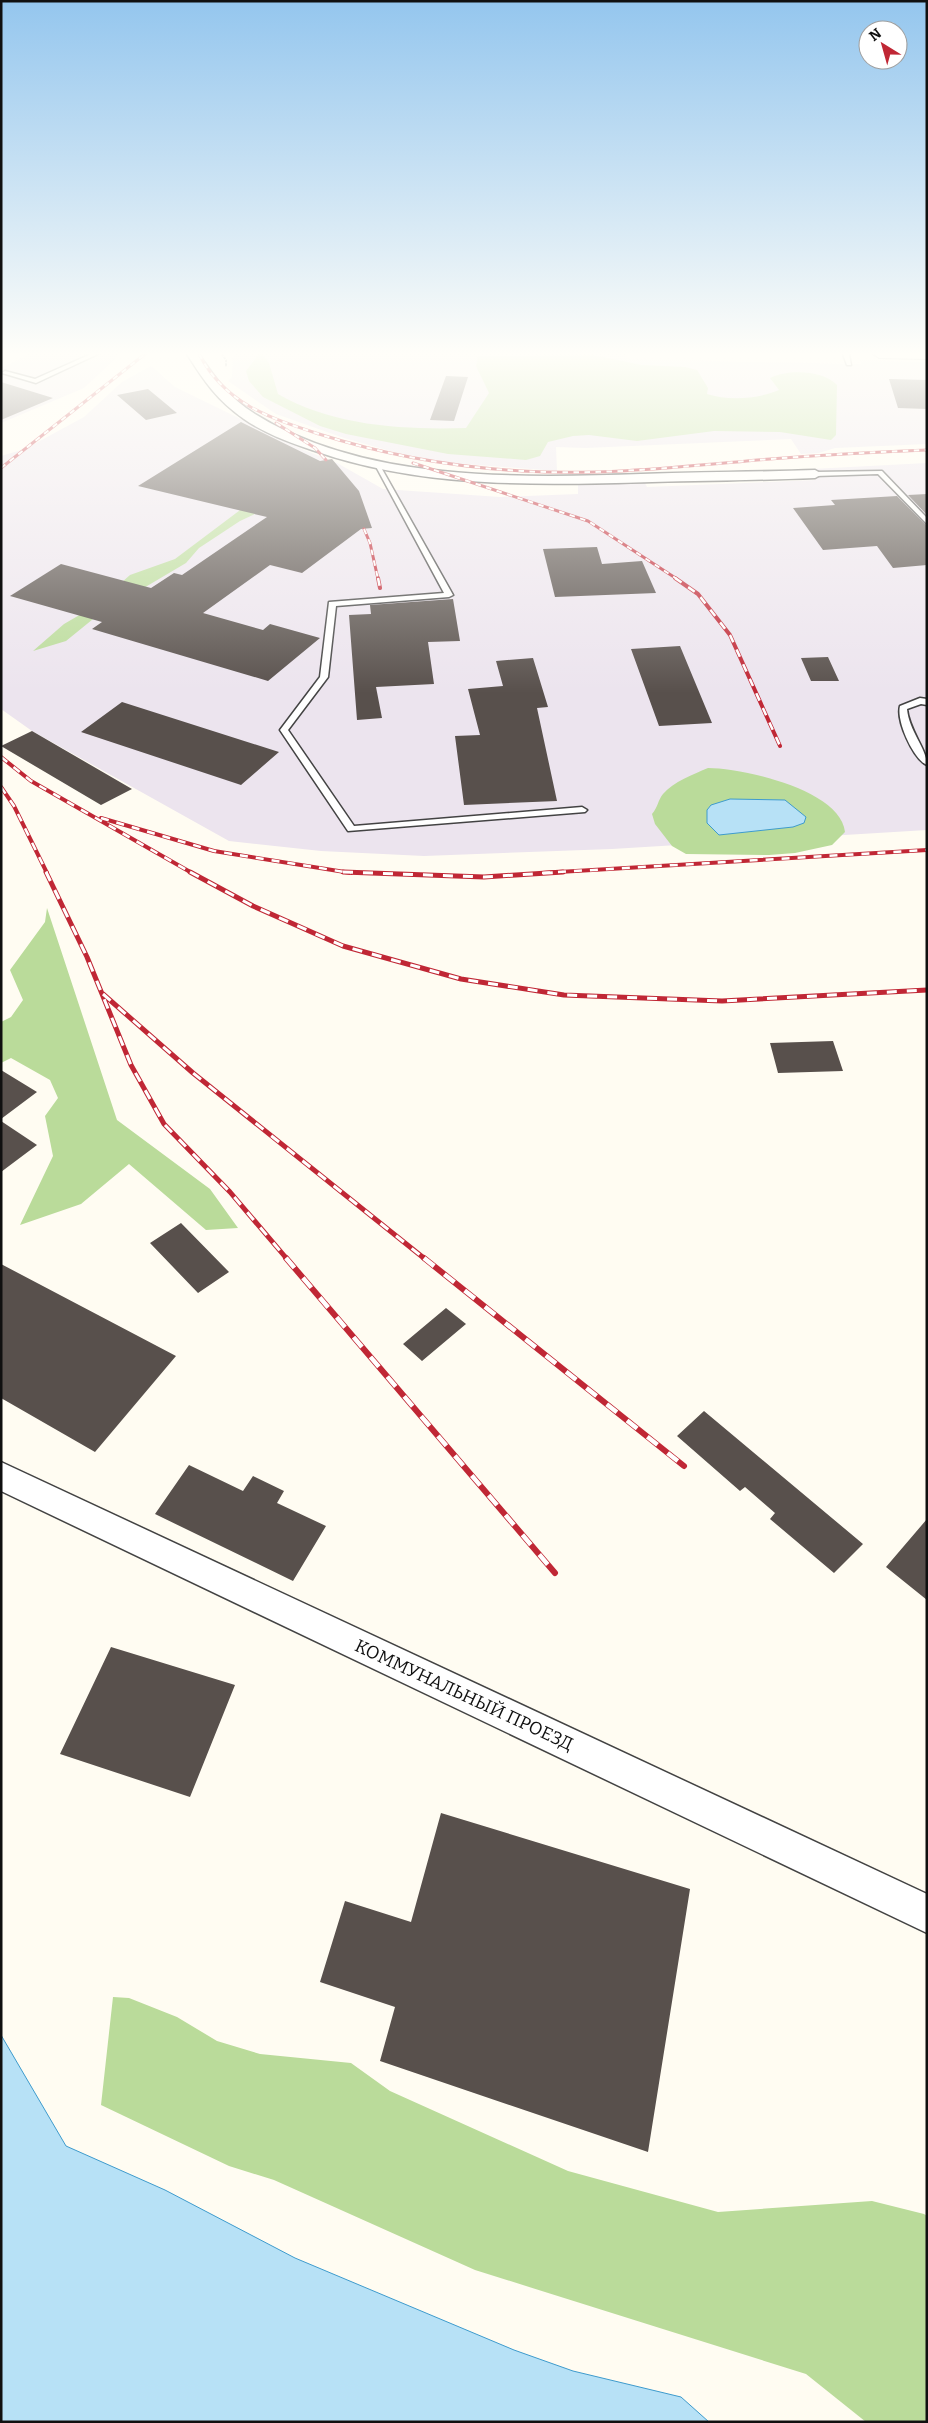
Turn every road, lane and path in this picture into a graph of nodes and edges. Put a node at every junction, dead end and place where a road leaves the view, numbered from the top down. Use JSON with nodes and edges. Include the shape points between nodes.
{"nodes":[{"id":1,"x":378,"y":467,"type":"edge"},
{"id":2,"x":398,"y":467,"type":"edge"},
{"id":3,"x":815,"y":474,"type":"joint"},
{"id":4,"x":927,"y":522,"type":"edge"},
{"id":5,"x":927,"y":702,"type":"edge"},
{"id":6,"x":927,"y":762,"type":"edge"},
{"id":7,"x":582,"y":810,"type":"dead end"},
{"id":8,"x":1,"y":1476,"type":"edge"},
{"id":9,"x":927,"y":1914,"type":"edge"}],
"edges":[{"from":1,"to":7,"type":"lane","via":[[449,595],[332,604],[324,677],[284,730],[351,828]]},
{"from":2,"to":3,"type":"street","via":[[524,480]]},
{"from":3,"to":4,"type":"lane","via":[[880,472]]},
{"from":5,"to":6,"type":"lane","via":[[920,701],[903,708],[903,720]]},
{"from":8,"to":9,"type":"street","name":"КОММУНАЛЬНЫЙ ПРОЕЗД"}]}
